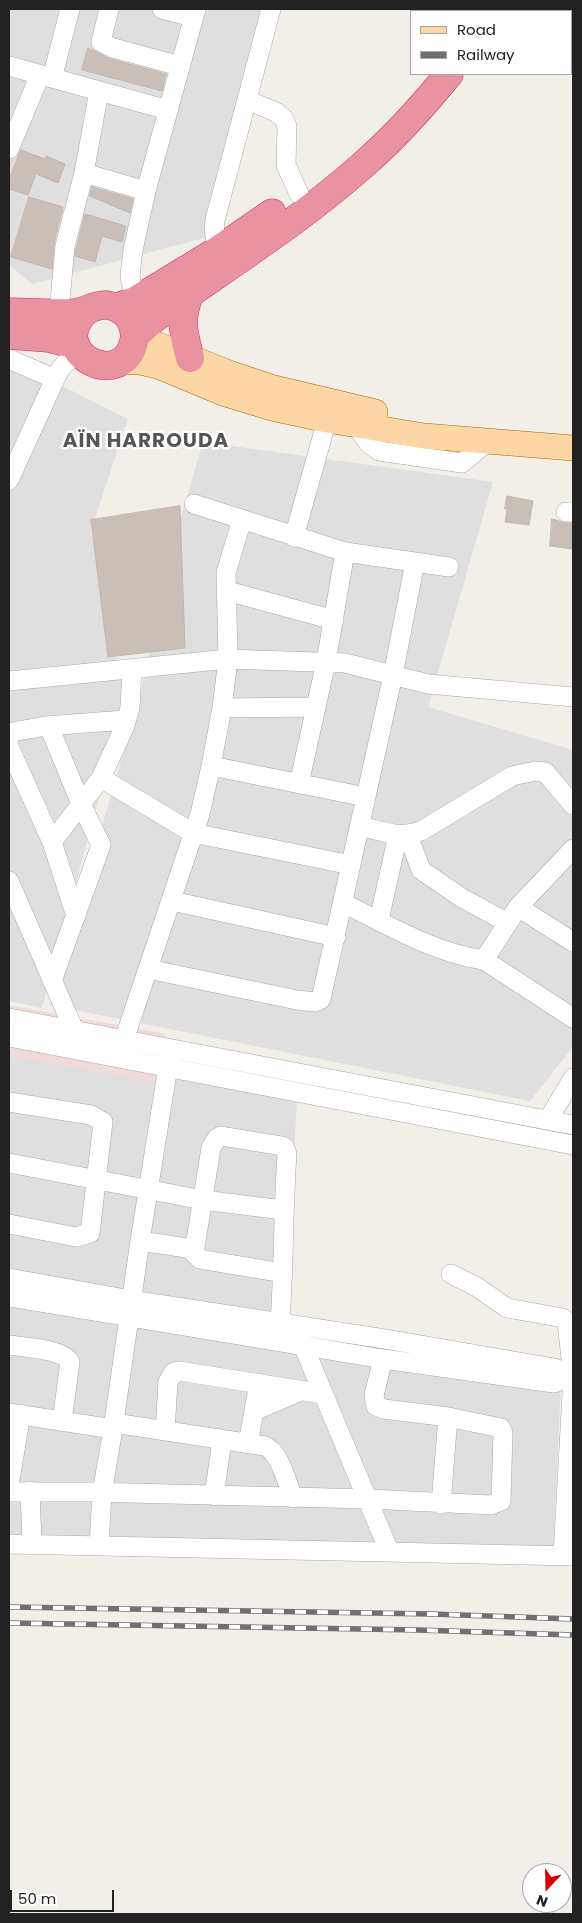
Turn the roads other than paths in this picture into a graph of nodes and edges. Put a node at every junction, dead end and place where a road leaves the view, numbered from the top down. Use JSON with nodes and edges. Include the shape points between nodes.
{"nodes":[{"id":1,"x":70,"y":9,"type":"edge"},
{"id":2,"x":109,"y":9,"type":"edge"},
{"id":3,"x":162,"y":9,"type":"edge"},
{"id":4,"x":271,"y":9,"type":"edge"},
{"id":5,"x":195,"y":13,"type":"edge"},
{"id":6,"x":9,"y":66,"type":"edge"},
{"id":7,"x":180,"y":66,"type":"junction"},
{"id":8,"x":425,"y":75,"type":"edge"},
{"id":9,"x":448,"y":75,"type":"edge"},
{"id":10,"x":46,"y":76,"type":"junction"},
{"id":11,"x":99,"y":91,"type":"junction"},
{"id":12,"x":247,"y":100,"type":"junction"},
{"id":13,"x":168,"y":110,"type":"junction"},
{"id":14,"x":9,"y":149,"type":"edge"},
{"id":15,"x":84,"y":173,"type":"junction"},
{"id":16,"x":146,"y":191,"type":"junction"},
{"id":17,"x":299,"y":194,"type":"junction"},
{"id":18,"x":223,"y":259,"type":"junction"},
{"id":19,"x":190,"y":293,"type":"junction"},
{"id":20,"x":126,"y":304,"type":"junction"},
{"id":21,"x":87,"y":310,"type":"junction"},
{"id":22,"x":9,"y":312,"type":"edge"},
{"id":23,"x":60,"y":312,"type":"junction"},
{"id":24,"x":9,"y":335,"type":"edge"},
{"id":25,"x":135,"y":336,"type":"junction"},
{"id":26,"x":77,"y":348,"type":"junction"},
{"id":27,"x":190,"y":358,"type":"junction"},
{"id":28,"x":9,"y":359,"type":"edge"},
{"id":29,"x":119,"y":362,"type":"junction"},
{"id":30,"x":54,"y":379,"type":"junction"},
{"id":31,"x":327,"y":420,"type":"junction"},
{"id":32,"x":573,"y":433,"type":"edge"},
{"id":33,"x":573,"y":448,"type":"edge"},
{"id":34,"x":9,"y":480,"type":"edge"},
{"id":35,"x":194,"y":504,"type":"dead end"},
{"id":36,"x":242,"y":519,"type":"junction"},
{"id":37,"x":294,"y":537,"type":"junction"},
{"id":38,"x":345,"y":552,"type":"junction"},
{"id":39,"x":415,"y":562,"type":"junction"},
{"id":40,"x":449,"y":567,"type":"dead end"},
{"id":41,"x":227,"y":591,"type":"junction"},
{"id":42,"x":334,"y":620,"type":"junction"},
{"id":43,"x":228,"y":659,"type":"junction"},
{"id":44,"x":326,"y":662,"type":"junction"},
{"id":45,"x":132,"y":669,"type":"junction"},
{"id":46,"x":393,"y":675,"type":"junction"},
{"id":47,"x":9,"y":681,"type":"edge"},
{"id":48,"x":573,"y":697,"type":"edge"},
{"id":49,"x":316,"y":707,"type":"junction"},
{"id":50,"x":222,"y":708,"type":"junction"},
{"id":51,"x":126,"y":720,"type":"junction"},
{"id":52,"x":46,"y":726,"type":"junction"},
{"id":53,"x":9,"y":739,"type":"edge"},
{"id":54,"x":9,"y":747,"type":"edge"},
{"id":55,"x":211,"y":766,"type":"junction"},
{"id":56,"x":100,"y":778,"type":"junction"},
{"id":57,"x":299,"y":784,"type":"junction"},
{"id":58,"x":366,"y":797,"type":"junction"},
{"id":59,"x":81,"y":804,"type":"junction"},
{"id":60,"x":573,"y":805,"type":"edge"},
{"id":61,"x":360,"y":826,"type":"junction"},
{"id":62,"x":193,"y":833,"type":"junction"},
{"id":63,"x":403,"y":835,"type":"junction"},
{"id":64,"x":52,"y":842,"type":"junction"},
{"id":65,"x":573,"y":849,"type":"edge"},
{"id":66,"x":351,"y":865,"type":"junction"},
{"id":67,"x":9,"y":881,"type":"edge"},
{"id":68,"x":172,"y":901,"type":"junction"},
{"id":69,"x":343,"y":903,"type":"junction"},
{"id":70,"x":518,"y":906,"type":"junction"},
{"id":71,"x":76,"y":916,"type":"junction"},
{"id":72,"x":379,"y":920,"type":"junction"},
{"id":73,"x":507,"y":924,"type":"junction"},
{"id":74,"x":336,"y":937,"type":"junction"},
{"id":75,"x":573,"y":942,"type":"edge"},
{"id":76,"x":484,"y":960,"type":"junction"},
{"id":77,"x":148,"y":969,"type":"junction"},
{"id":78,"x":52,"y":981,"type":"junction"},
{"id":79,"x":9,"y":1000,"type":"edge"},
{"id":80,"x":13,"y":1018,"type":"edge"},
{"id":81,"x":573,"y":1018,"type":"edge"},
{"id":82,"x":74,"y":1030,"type":"junction"},
{"id":83,"x":9,"y":1037,"type":"edge"},
{"id":84,"x":124,"y":1040,"type":"junction"},
{"id":85,"x":170,"y":1058,"type":"junction"},
{"id":86,"x":573,"y":1078,"type":"edge"},
{"id":87,"x":9,"y":1102,"type":"edge"},
{"id":88,"x":548,"y":1120,"type":"junction"},
{"id":89,"x":573,"y":1125,"type":"edge"},
{"id":90,"x":573,"y":1145,"type":"edge"},
{"id":91,"x":9,"y":1163,"type":"edge"},
{"id":92,"x":95,"y":1179,"type":"junction"},
{"id":93,"x":148,"y":1189,"type":"junction"},
{"id":94,"x":203,"y":1200,"type":"junction"},
{"id":95,"x":283,"y":1210,"type":"junction"},
{"id":96,"x":9,"y":1224,"type":"edge"},
{"id":97,"x":140,"y":1240,"type":"junction"},
{"id":98,"x":194,"y":1249,"type":"junction"},
{"id":99,"x":283,"y":1273,"type":"junction"},
{"id":100,"x":450,"y":1274,"type":"dead end"},
{"id":101,"x":9,"y":1278,"type":"edge"},
{"id":102,"x":9,"y":1297,"type":"edge"},
{"id":103,"x":130,"y":1309,"type":"junction"},
{"id":104,"x":287,"y":1324,"type":"junction"},
{"id":105,"x":9,"y":1345,"type":"edge"},
{"id":106,"x":303,"y":1346,"type":"junction"},
{"id":107,"x":383,"y":1359,"type":"junction"},
{"id":108,"x":573,"y":1375,"type":"edge"},
{"id":109,"x":259,"y":1384,"type":"junction"},
{"id":110,"x":303,"y":1390,"type":"junction"},
{"id":111,"x":323,"y":1394,"type":"junction"},
{"id":112,"x":254,"y":1411,"type":"junction"},
{"id":113,"x":15,"y":1414,"type":"edge"},
{"id":114,"x":448,"y":1417,"type":"junction"},
{"id":115,"x":62,"y":1421,"type":"junction"},
{"id":116,"x":114,"y":1426,"type":"junction"},
{"id":117,"x":165,"y":1431,"type":"junction"},
{"id":118,"x":222,"y":1440,"type":"junction"},
{"id":119,"x":248,"y":1444,"type":"junction"},
{"id":120,"x":9,"y":1486,"type":"edge"},
{"id":121,"x":30,"y":1491,"type":"junction"},
{"id":122,"x":9,"y":1492,"type":"edge"},
{"id":123,"x":102,"y":1493,"type":"junction"},
{"id":124,"x":214,"y":1496,"type":"junction"},
{"id":125,"x":293,"y":1498,"type":"junction"},
{"id":126,"x":369,"y":1499,"type":"junction"},
{"id":127,"x":441,"y":1504,"type":"junction"},
{"id":128,"x":9,"y":1544,"type":"edge"},
{"id":129,"x":32,"y":1544,"type":"junction"},
{"id":130,"x":99,"y":1545,"type":"junction"},
{"id":131,"x":389,"y":1551,"type":"junction"},
{"id":132,"x":568,"y":1556,"type":"edge"}],
"edges":[{"from":1,"to":10,"type":"street"},
{"from":2,"to":7,"type":"street","via":[[101,42]]},
{"from":3,"to":5,"type":"street"},
{"from":4,"to":12,"type":"street"},
{"from":5,"to":7,"type":"street"},
{"from":6,"to":10,"type":"street"},
{"from":7,"to":13,"type":"street"},
{"from":8,"to":17,"type":"highway","via":[[379,126]]},
{"from":9,"to":18,"type":"highway","via":[[391,140],[332,192]]},
{"from":10,"to":11,"type":"street"},
{"from":10,"to":14,"type":"street"},
{"from":11,"to":13,"type":"street"},
{"from":11,"to":15,"type":"street"},
{"from":12,"to":17,"type":"street","via":[[276,112],[284,119],[287,126],[286,165]]},
{"from":12,"to":18,"type":"street","via":[[213,232]]},
{"from":13,"to":16,"type":"street"},
{"from":15,"to":16,"type":"street"},
{"from":15,"to":23,"type":"street","via":[[65,246]]},
{"from":16,"to":20,"type":"street","via":[[133,250]]},
{"from":17,"to":18,"type":"highway"},
{"from":18,"to":19,"type":"highway"},
{"from":18,"to":20,"type":"highway"},
{"from":19,"to":25,"type":"highway"},
{"from":19,"to":27,"type":"highway","via":[[182,316]]},
{"from":20,"to":21,"type":"highway","via":[[102,305]]},
{"from":20,"to":25,"type":"highway"},
{"from":21,"to":23,"type":"highway"},
{"from":21,"to":26,"type":"highway","via":[[75,326]]},
{"from":22,"to":23,"type":"highway"},
{"from":24,"to":26,"type":"highway","via":[[49,338]]},
{"from":25,"to":27,"type":"main road"},
{"from":25,"to":29,"type":"highway","via":[[133,346]]},
{"from":26,"to":29,"type":"highway","via":[[92,363]]},
{"from":26,"to":30,"type":"street"},
{"from":27,"to":32,"type":"main road","via":[[274,388],[386,414],[482,427]]},
{"from":28,"to":30,"type":"street"},
{"from":29,"to":31,"type":"main road","via":[[158,366],[222,393]]},
{"from":30,"to":34,"type":"street"},
{"from":31,"to":33,"type":"main road","via":[[424,436]]},
{"from":31,"to":37,"type":"street"},
{"from":35,"to":36,"type":"street"},
{"from":36,"to":37,"type":"street"},
{"from":36,"to":41,"type":"street","via":[[226,574]]},
{"from":37,"to":38,"type":"street"},
{"from":38,"to":39,"type":"street"},
{"from":38,"to":42,"type":"street"},
{"from":39,"to":40,"type":"street"},
{"from":39,"to":46,"type":"street"},
{"from":41,"to":42,"type":"street"},
{"from":41,"to":43,"type":"street"},
{"from":42,"to":44,"type":"street"},
{"from":43,"to":44,"type":"street"},
{"from":43,"to":45,"type":"street"},
{"from":43,"to":50,"type":"street"},
{"from":44,"to":46,"type":"street","via":[[345,663]]},
{"from":44,"to":49,"type":"street"},
{"from":45,"to":47,"type":"street"},
{"from":45,"to":51,"type":"street","via":[[130,708]]},
{"from":46,"to":48,"type":"street","via":[[428,684]]},
{"from":46,"to":58,"type":"street"},
{"from":49,"to":50,"type":"street"},
{"from":49,"to":57,"type":"street"},
{"from":50,"to":55,"type":"street"},
{"from":51,"to":52,"type":"street"},
{"from":51,"to":56,"type":"street"},
{"from":52,"to":53,"type":"street","via":[[12,732]]},
{"from":52,"to":59,"type":"street","via":[[51,731]]},
{"from":54,"to":64,"type":"street"},
{"from":55,"to":57,"type":"street"},
{"from":55,"to":62,"type":"street"},
{"from":56,"to":59,"type":"street"},
{"from":56,"to":62,"type":"street"},
{"from":57,"to":58,"type":"street"},
{"from":58,"to":61,"type":"street"},
{"from":59,"to":64,"type":"street"},
{"from":59,"to":71,"type":"street","via":[[101,845]]},
{"from":60,"to":63,"type":"street","via":[[545,772],[526,772],[512,776],[421,831]]},
{"from":61,"to":63,"type":"street"},
{"from":61,"to":66,"type":"street"},
{"from":62,"to":66,"type":"street"},
{"from":62,"to":68,"type":"street"},
{"from":63,"to":72,"type":"street"},
{"from":63,"to":73,"type":"street","via":[[421,870]]},
{"from":64,"to":71,"type":"street"},
{"from":65,"to":70,"type":"street"},
{"from":66,"to":69,"type":"street"},
{"from":67,"to":78,"type":"street"},
{"from":68,"to":74,"type":"street"},
{"from":68,"to":77,"type":"street"},
{"from":69,"to":72,"type":"street"},
{"from":69,"to":74,"type":"street"},
{"from":70,"to":73,"type":"street"},
{"from":70,"to":75,"type":"street"},
{"from":71,"to":78,"type":"street"},
{"from":72,"to":76,"type":"street","via":[[438,948]]},
{"from":73,"to":76,"type":"street"},
{"from":74,"to":77,"type":"street","via":[[321,999],[315,1002]]},
{"from":76,"to":81,"type":"street"},
{"from":77,"to":84,"type":"street"},
{"from":78,"to":82,"type":"street"},
{"from":79,"to":80,"type":"street"},
{"from":80,"to":82,"type":"street"},
{"from":82,"to":84,"type":"street"},
{"from":83,"to":85,"type":"street"},
{"from":84,"to":85,"type":"street"},
{"from":85,"to":88,"type":"street"},
{"from":85,"to":90,"type":"street"},
{"from":85,"to":93,"type":"street"},
{"from":86,"to":88,"type":"street"},
{"from":87,"to":92,"type":"street","via":[[91,1115],[103,1122]]},
{"from":88,"to":89,"type":"street"},
{"from":91,"to":92,"type":"street"},
{"from":92,"to":93,"type":"street"},
{"from":92,"to":96,"type":"street","via":[[90,1233],[76,1236]]},
{"from":93,"to":94,"type":"street"},
{"from":93,"to":97,"type":"street"},
{"from":94,"to":95,"type":"street"},
{"from":94,"to":95,"type":"street","via":[[211,1148],[216,1138],[221,1136],[285,1148]]},
{"from":94,"to":98,"type":"street"},
{"from":95,"to":99,"type":"street"},
{"from":97,"to":98,"type":"street"},
{"from":97,"to":103,"type":"street"},
{"from":98,"to":99,"type":"street","via":[[197,1256],[205,1260]]},
{"from":99,"to":104,"type":"street"},
{"from":100,"to":108,"type":"street","via":[[507,1308],[562,1318],[567,1323]]},
{"from":101,"to":103,"type":"street"},
{"from":102,"to":103,"type":"street"},
{"from":103,"to":104,"type":"street"},
{"from":103,"to":106,"type":"street"},
{"from":103,"to":116,"type":"street"},
{"from":104,"to":106,"type":"street"},
{"from":104,"to":108,"type":"street","via":[[554,1368]]},
{"from":105,"to":115,"type":"street","via":[[59,1353],[68,1358]]},
{"from":106,"to":107,"type":"street"},
{"from":106,"to":111,"type":"street"},
{"from":107,"to":108,"type":"street","via":[[554,1383]]},
{"from":107,"to":114,"type":"street","via":[[374,1395],[376,1406]]},
{"from":108,"to":132,"type":"street"},
{"from":109,"to":110,"type":"street"},
{"from":109,"to":112,"type":"street"},
{"from":109,"to":117,"type":"street","via":[[174,1372],[168,1382]]},
{"from":110,"to":111,"type":"street"},
{"from":110,"to":112,"type":"street"},
{"from":111,"to":126,"type":"street"},
{"from":112,"to":119,"type":"street"},
{"from":113,"to":115,"type":"street"},
{"from":113,"to":120,"type":"street"},
{"from":114,"to":127,"type":"street"},
{"from":114,"to":127,"type":"street","via":[[501,1428],[504,1433],[501,1501],[491,1505]]},
{"from":115,"to":116,"type":"street"},
{"from":116,"to":117,"type":"street"},
{"from":116,"to":123,"type":"street"},
{"from":117,"to":118,"type":"street"},
{"from":118,"to":119,"type":"street"},
{"from":118,"to":124,"type":"street"},
{"from":119,"to":125,"type":"street","via":[[272,1448]]},
{"from":121,"to":122,"type":"street"},
{"from":121,"to":123,"type":"street"},
{"from":121,"to":129,"type":"street"},
{"from":123,"to":124,"type":"street"},
{"from":123,"to":130,"type":"street"},
{"from":124,"to":125,"type":"street"},
{"from":125,"to":126,"type":"street"},
{"from":126,"to":127,"type":"street"},
{"from":126,"to":131,"type":"street"},
{"from":128,"to":129,"type":"street"},
{"from":129,"to":130,"type":"street"},
{"from":130,"to":131,"type":"street"},
{"from":131,"to":132,"type":"street"}]}
